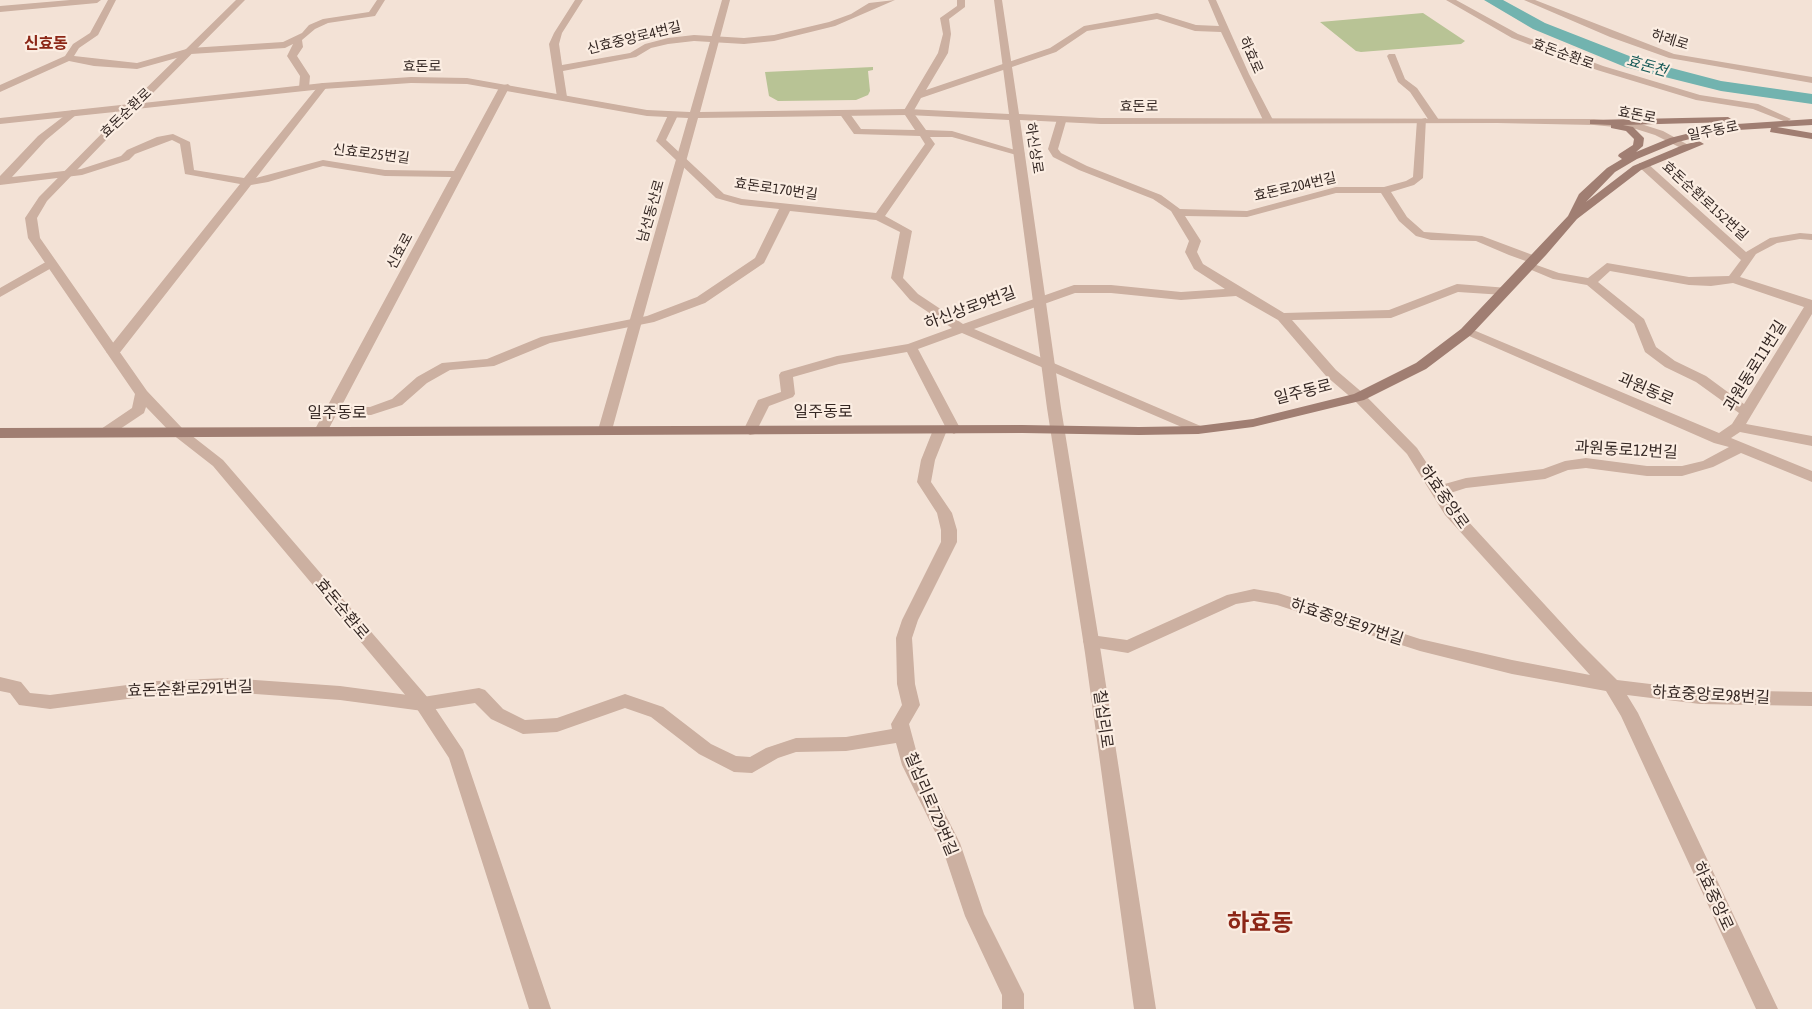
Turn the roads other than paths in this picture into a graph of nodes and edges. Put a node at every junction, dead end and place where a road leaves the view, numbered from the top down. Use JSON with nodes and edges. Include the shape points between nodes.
{"nodes":[{"id":1,"x":97,"y":0,"type":"edge"},
{"id":2,"x":112,"y":0,"type":"edge"},
{"id":3,"x":241,"y":0,"type":"edge"},
{"id":4,"x":381,"y":0,"type":"edge"},
{"id":5,"x":579,"y":0,"type":"edge"},
{"id":6,"x":726,"y":0,"type":"edge"},
{"id":7,"x":891,"y":0,"type":"edge"},
{"id":8,"x":961,"y":0,"type":"edge"},
{"id":9,"x":998,"y":0,"type":"edge"},
{"id":10,"x":1212,"y":0,"type":"edge"},
{"id":11,"x":1450,"y":0,"type":"edge"},
{"id":12,"x":1528,"y":0,"type":"edge"},
{"id":13,"x":0,"y":9,"type":"edge"},
{"id":14,"x":1224,"y":29,"type":"junction"},
{"id":15,"x":714,"y":38,"type":"junction"},
{"id":16,"x":297,"y":40,"type":"junction"},
{"id":17,"x":190,"y":51,"type":"junction"},
{"id":18,"x":1392,"y":56,"type":"dead end"},
{"id":19,"x":68,"y":58,"type":"junction"},
{"id":20,"x":1007,"y":66,"type":"junction"},
{"id":21,"x":557,"y":69,"type":"junction"},
{"id":22,"x":1812,"y":80,"type":"edge"},
{"id":23,"x":323,"y":86,"type":"junction"},
{"id":24,"x":505,"y":86,"type":"junction"},
{"id":25,"x":304,"y":88,"type":"junction"},
{"id":26,"x":0,"y":89,"type":"edge"},
{"id":27,"x":917,"y":96,"type":"junction"},
{"id":28,"x":562,"y":97,"type":"junction"},
{"id":29,"x":132,"y":106,"type":"junction"},
{"id":30,"x":908,"y":112,"type":"junction"},
{"id":31,"x":72,"y":113,"type":"junction"},
{"id":32,"x":844,"y":113,"type":"junction"},
{"id":33,"x":674,"y":115,"type":"junction"},
{"id":34,"x":693,"y":115,"type":"junction"},
{"id":35,"x":1014,"y":116,"type":"junction"},
{"id":36,"x":1062,"y":118,"type":"junction"},
{"id":37,"x":1786,"y":119,"type":"junction"},
{"id":38,"x":1268,"y":120,"type":"junction"},
{"id":39,"x":1422,"y":120,"type":"junction"},
{"id":40,"x":1434,"y":120,"type":"junction"},
{"id":41,"x":0,"y":121,"type":"edge"},
{"id":42,"x":1812,"y":121,"type":"edge"},
{"id":43,"x":1594,"y":122,"type":"junction"},
{"id":44,"x":1812,"y":128,"type":"edge"},
{"id":45,"x":1774,"y":130,"type":"junction"},
{"id":46,"x":923,"y":133,"type":"junction"},
{"id":47,"x":1812,"y":136,"type":"edge"},
{"id":48,"x":173,"y":137,"type":"joint"},
{"id":49,"x":1674,"y":140,"type":"junction"},
{"id":50,"x":1687,"y":147,"type":"junction"},
{"id":51,"x":1020,"y":153,"type":"junction"},
{"id":52,"x":682,"y":161,"type":"junction"},
{"id":53,"x":1643,"y":165,"type":"junction"},
{"id":54,"x":458,"y":174,"type":"junction"},
{"id":55,"x":63,"y":175,"type":"junction"},
{"id":56,"x":0,"y":181,"type":"edge"},
{"id":57,"x":246,"y":182,"type":"junction"},
{"id":58,"x":1384,"y":190,"type":"junction"},
{"id":59,"x":1583,"y":196,"type":"junction"},
{"id":60,"x":786,"y":207,"type":"junction"},
{"id":61,"x":1177,"y":212,"type":"junction"},
{"id":62,"x":1573,"y":216,"type":"junction"},
{"id":63,"x":879,"y":217,"type":"junction"},
{"id":64,"x":1812,"y":237,"type":"edge"},
{"id":65,"x":1747,"y":259,"type":"junction"},
{"id":66,"x":51,"y":263,"type":"junction"},
{"id":67,"x":1531,"y":263,"type":"junction"},
{"id":68,"x":1733,"y":279,"type":"junction"},
{"id":69,"x":1591,"y":282,"type":"junction"},
{"id":70,"x":1504,"y":291,"type":"junction"},
{"id":71,"x":1238,"y":292,"type":"junction"},
{"id":72,"x":0,"y":293,"type":"edge"},
{"id":73,"x":1040,"y":300,"type":"junction"},
{"id":74,"x":1812,"y":305,"type":"edge"},
{"id":75,"x":1282,"y":317,"type":"junction"},
{"id":76,"x":635,"y":322,"type":"junction"},
{"id":77,"x":960,"y":328,"type":"junction"},
{"id":78,"x":1466,"y":332,"type":"junction"},
{"id":79,"x":911,"y":347,"type":"junction"},
{"id":80,"x":113,"y":352,"type":"junction"},
{"id":81,"x":1048,"y":364,"type":"junction"},
{"id":82,"x":142,"y":394,"type":"junction"},
{"id":83,"x":1359,"y":396,"type":"junction"},
{"id":84,"x":332,"y":411,"type":"junction"},
{"id":85,"x":1745,"y":411,"type":"junction"},
{"id":86,"x":1737,"y":427,"type":"junction"},
{"id":87,"x":321,"y":430,"type":"junction"},
{"id":88,"x":605,"y":430,"type":"junction"},
{"id":89,"x":947,"y":430,"type":"junction"},
{"id":90,"x":1058,"y":430,"type":"junction"},
{"id":91,"x":1198,"y":430,"type":"junction"},
{"id":92,"x":177,"y":431,"type":"junction"},
{"id":93,"x":750,"y":431,"type":"junction"},
{"id":94,"x":106,"y":432,"type":"junction"},
{"id":95,"x":0,"y":433,"type":"edge"},
{"id":96,"x":1719,"y":440,"type":"junction"},
{"id":97,"x":1812,"y":441,"type":"edge"},
{"id":98,"x":1739,"y":448,"type":"junction"},
{"id":99,"x":1812,"y":477,"type":"edge"},
{"id":100,"x":1438,"y":491,"type":"junction"},
{"id":101,"x":1091,"y":641,"type":"junction"},
{"id":102,"x":0,"y":684,"type":"edge"},
{"id":103,"x":1611,"y":685,"type":"junction"},
{"id":104,"x":1812,"y":699,"type":"edge"},
{"id":105,"x":423,"y":704,"type":"junction"},
{"id":106,"x":903,"y":735,"type":"junction"},
{"id":107,"x":540,"y":1009,"type":"edge"},
{"id":108,"x":1013,"y":1009,"type":"edge"},
{"id":109,"x":1145,"y":1009,"type":"edge"},
{"id":110,"x":1767,"y":1009,"type":"edge"}],
"edges":[{"from":1,"to":13,"type":"street"},
{"from":2,"to":19,"type":"street","via":[[94,35],[76,46]]},
{"from":3,"to":17,"type":"street","name":"효돈순환로"},
{"from":4,"to":16,"type":"street","via":[[372,14],[326,21]]},
{"from":5,"to":21,"type":"street","via":[[554,44]]},
{"from":6,"to":15,"type":"street","name":"남선동산로"},
{"from":7,"to":15,"type":"street","name":"신효중앙로4번길","via":[[832,24],[774,38]]},
{"from":8,"to":27,"type":"street","via":[[961,8],[944,18],[947,34],[943,53]]},
{"from":9,"to":20,"type":"street","name":"하신상로"},
{"from":10,"to":14,"type":"street","name":"하효로"},
{"from":11,"to":37,"type":"street","name":"효돈순환로","via":[[1515,36],[1600,68],[1699,98],[1755,106]]},
{"from":12,"to":22,"type":"street","name":"하례로","via":[[1672,56]]},
{"from":14,"to":20,"type":"street","via":[[1195,28],[1157,16],[1084,29],[1053,50]]},
{"from":14,"to":38,"type":"street","name":"하효로"},
{"from":15,"to":21,"type":"street","name":"신효중앙로4번길","via":[[668,41],[633,55]]},
{"from":15,"to":34,"type":"street","name":"남선동산로"},
{"from":16,"to":17,"type":"street","via":[[285,45]]},
{"from":16,"to":25,"type":"street","via":[[298,47],[292,56],[305,76]]},
{"from":17,"to":19,"type":"street","via":[[137,66]]},
{"from":17,"to":29,"type":"street","name":"효돈순환로"},
{"from":18,"to":40,"type":"street","via":[[1401,80],[1414,90]]},
{"from":19,"to":26,"type":"street"},
{"from":20,"to":27,"type":"street"},
{"from":20,"to":35,"type":"street","name":"하신상로"},
{"from":21,"to":28,"type":"street"},
{"from":23,"to":24,"type":"street","name":"효돈로","via":[[411,80]]},
{"from":23,"to":25,"type":"street","name":"효돈로"},
{"from":23,"to":57,"type":"street"},
{"from":24,"to":28,"type":"street","name":"효돈로"},
{"from":24,"to":54,"type":"street","name":"신효로"},
{"from":25,"to":29,"type":"street","name":"효돈로"},
{"from":27,"to":30,"type":"street"},
{"from":28,"to":33,"type":"street","name":"효돈로"},
{"from":29,"to":31,"type":"street","name":"효돈로"},
{"from":29,"to":55,"type":"street","name":"효돈순환로"},
{"from":30,"to":32,"type":"street","name":"효돈로"},
{"from":30,"to":35,"type":"street","name":"효돈로"},
{"from":30,"to":46,"type":"street"},
{"from":31,"to":41,"type":"street","name":"효돈로"},
{"from":31,"to":56,"type":"street"},
{"from":32,"to":34,"type":"street","name":"효돈로"},
{"from":32,"to":46,"type":"street","via":[[858,132]]},
{"from":33,"to":34,"type":"street","name":"효돈로"},
{"from":33,"to":52,"type":"street","name":"효돈로170번길","via":[[662,141]]},
{"from":34,"to":52,"type":"street","name":"남선동산로"},
{"from":35,"to":36,"type":"street","name":"효돈로"},
{"from":35,"to":51,"type":"street","name":"하신상로"},
{"from":36,"to":38,"type":"street","name":"효돈로"},
{"from":36,"to":61,"type":"street","name":"하효중앙로","via":[[1053,149],[1057,155],[1157,197]]},
{"from":37,"to":42,"type":"main road"},
{"from":37,"to":43,"type":"main road"},
{"from":38,"to":39,"type":"street","name":"효돈로"},
{"from":39,"to":40,"type":"street","name":"효돈로"},
{"from":39,"to":58,"type":"street","name":"효돈로204번길","via":[[1418,178]]},
{"from":40,"to":43,"type":"street","name":"효돈로"},
{"from":42,"to":49,"type":"main road","name":"일주동로","via":[[1743,125]]},
{"from":43,"to":49,"type":"street","name":"효돈로","via":[[1637,126]]},
{"from":43,"to":59,"type":"main road","via":[[1629,129],[1639,138],[1638,146],[1598,172]]},
{"from":44,"to":45,"type":"main road","name":"일주동로"},
{"from":45,"to":47,"type":"main road"},
{"from":45,"to":50,"type":"main road","name":"일주동로"},
{"from":46,"to":51,"type":"street","via":[[952,134]]},
{"from":46,"to":63,"type":"street","via":[[930,144]]},
{"from":48,"to":55,"type":"street","name":"효돈순환로","via":[[131,152],[125,158]]},
{"from":48,"to":57,"type":"street","name":"신효로25번길","via":[[185,142],[189,172]]},
{"from":49,"to":50,"type":"street","name":"효돈로"},
{"from":49,"to":59,"type":"main road","name":"일주동로","via":[[1611,170]]},
{"from":50,"to":53,"type":"main road","name":"일주동로"},
{"from":51,"to":73,"type":"street","name":"하신상로"},
{"from":52,"to":60,"type":"street","name":"효돈로170번길","via":[[720,196]]},
{"from":52,"to":76,"type":"street","name":"남선동산로"},
{"from":53,"to":62,"type":"main road","name":"일주동로"},
{"from":53,"to":65,"type":"street","name":"효돈순환로152번길"},
{"from":54,"to":57,"type":"street","name":"신효로25번길","via":[[385,173],[323,163]]},
{"from":54,"to":84,"type":"street","name":"신효로"},
{"from":55,"to":56,"type":"street"},
{"from":55,"to":66,"type":"street","name":"효돈순환로","via":[[31,218],[34,238]]},
{"from":57,"to":80,"type":"street"},
{"from":58,"to":61,"type":"street","name":"효돈로204번길","via":[[1336,190],[1247,213]]},
{"from":58,"to":67,"type":"street","via":[[1403,219],[1420,234],[1478,238]]},
{"from":59,"to":62,"type":"main road","name":"일주동로"},
{"from":60,"to":63,"type":"street","name":"효돈로170번길"},
{"from":60,"to":76,"type":"street","via":[[760,260],[701,300]]},
{"from":61,"to":71,"type":"street","name":"하효중앙로","via":[[1195,240],[1191,252],[1198,266]]},
{"from":62,"to":67,"type":"main road","name":"일주동로"},
{"from":63,"to":77,"type":"street","name":"효돈로170번길","via":[[906,231],[897,278],[914,297]]},
{"from":64,"to":65,"type":"street","name":"효돈순환로152번길","via":[[1774,240]]},
{"from":65,"to":68,"type":"street","name":"효돈순환로152번길"},
{"from":66,"to":72,"type":"street"},
{"from":66,"to":80,"type":"street","name":"효돈순환로"},
{"from":67,"to":69,"type":"street","via":[[1557,276]]},
{"from":67,"to":70,"type":"main road","name":"일주동로"},
{"from":68,"to":69,"type":"street","via":[[1689,281],[1607,267]]},
{"from":68,"to":74,"type":"street"},
{"from":69,"to":85,"type":"street","via":[[1640,322],[1650,349],[1670,364],[1701,378]]},
{"from":70,"to":75,"type":"street","via":[[1456,288],[1391,314]]},
{"from":70,"to":78,"type":"main road","name":"일주동로"},
{"from":71,"to":73,"type":"street","via":[[1181,296],[1074,289]]},
{"from":71,"to":75,"type":"street","name":"하효중앙로"},
{"from":73,"to":77,"type":"street","name":"하신상로9번길"},
{"from":73,"to":81,"type":"street","name":"하신상로"},
{"from":74,"to":85,"type":"street","name":"과원동로11번길"},
{"from":75,"to":83,"type":"street","name":"하효중앙로","via":[[1331,373]]},
{"from":76,"to":84,"type":"street","via":[[546,339],[489,363],[447,366],[422,380],[397,402],[371,411]]},
{"from":76,"to":88,"type":"street","name":"남선동산로"},
{"from":77,"to":79,"type":"street","name":"하신상로9번길"},
{"from":77,"to":81,"type":"street","name":"효돈로170번길"},
{"from":78,"to":83,"type":"main road","name":"일주동로","via":[[1421,366]]},
{"from":78,"to":96,"type":"street","name":"과원동로"},
{"from":79,"to":89,"type":"street","name":"하신상로9번길"},
{"from":79,"to":93,"type":"street","name":"하신상로9번길","via":[[837,360],[786,375],[788,394],[763,403]]},
{"from":80,"to":82,"type":"street","name":"효돈순환로"},
{"from":81,"to":90,"type":"street","name":"하신상로"},
{"from":81,"to":91,"type":"street","name":"효돈로170번길"},
{"from":82,"to":92,"type":"street","name":"효돈순환로"},
{"from":82,"to":94,"type":"street","via":[[139,410]]},
{"from":83,"to":91,"type":"main road","name":"일주동로","via":[[1280,417]]},
{"from":83,"to":100,"type":"street","name":"하효중앙로","via":[[1412,451]]},
{"from":84,"to":87,"type":"street","name":"신효로"},
{"from":85,"to":86,"type":"street","name":"과원동로11번길"},
{"from":86,"to":96,"type":"street","name":"과원동로11번길"},
{"from":86,"to":97,"type":"street"},
{"from":87,"to":88,"type":"main road","name":"일주동로"},
{"from":87,"to":92,"type":"main road","name":"일주동로"},
{"from":88,"to":93,"type":"main road","name":"일주동로"},
{"from":89,"to":90,"type":"main road","name":"일주동로"},
{"from":89,"to":93,"type":"main road","name":"일주동로"},
{"from":89,"to":106,"type":"street","name":"칠십리로729번길","via":[[928,460],[924,482],[944,513],[950,530],[949,542],[904,638],[911,705],[900,724]]},
{"from":90,"to":91,"type":"main road","name":"일주동로"},
{"from":90,"to":101,"type":"street","name":"칠십리로"},
{"from":92,"to":94,"type":"main road","name":"일주동로"},
{"from":92,"to":105,"type":"street","name":"효돈순환로","via":[[218,463]]},
{"from":94,"to":95,"type":"main road","name":"일주동로"},
{"from":96,"to":98,"type":"street","name":"과원동로"},
{"from":98,"to":99,"type":"street","name":"과원동로"},
{"from":98,"to":100,"type":"street","name":"과원동로12번길","via":[[1708,464],[1682,471],[1586,463],[1545,474],[1466,483]]},
{"from":100,"to":103,"type":"street","name":"하효중앙로","via":[[1465,528]]},
{"from":101,"to":103,"type":"street","name":"하효중앙로97번길","via":[[1128,647],[1233,599],[1254,595],[1278,599],[1420,645]]},
{"from":101,"to":109,"type":"street","name":"칠십리로"},
{"from":102,"to":105,"type":"street","name":"효돈순환로291번길","via":[[15,687],[25,699],[50,702],[158,688],[227,685]]},
{"from":103,"to":104,"type":"street","name":"하효중앙로98번길","via":[[1700,698]]},
{"from":103,"to":110,"type":"street","name":"하효중앙로","via":[[1629,713]]},
{"from":105,"to":106,"type":"street","name":"효돈순환로291번길","via":[[479,695],[497,714],[522,727],[557,725],[625,701],[657,712],[705,749],[734,765],[752,765],[796,745],[846,744]]},
{"from":105,"to":107,"type":"street","name":"효돈순환로","via":[[457,755]]},
{"from":106,"to":108,"type":"street","name":"칠십리로729번길","via":[[912,765],[950,843],[975,916],[1013,994]]}]}
